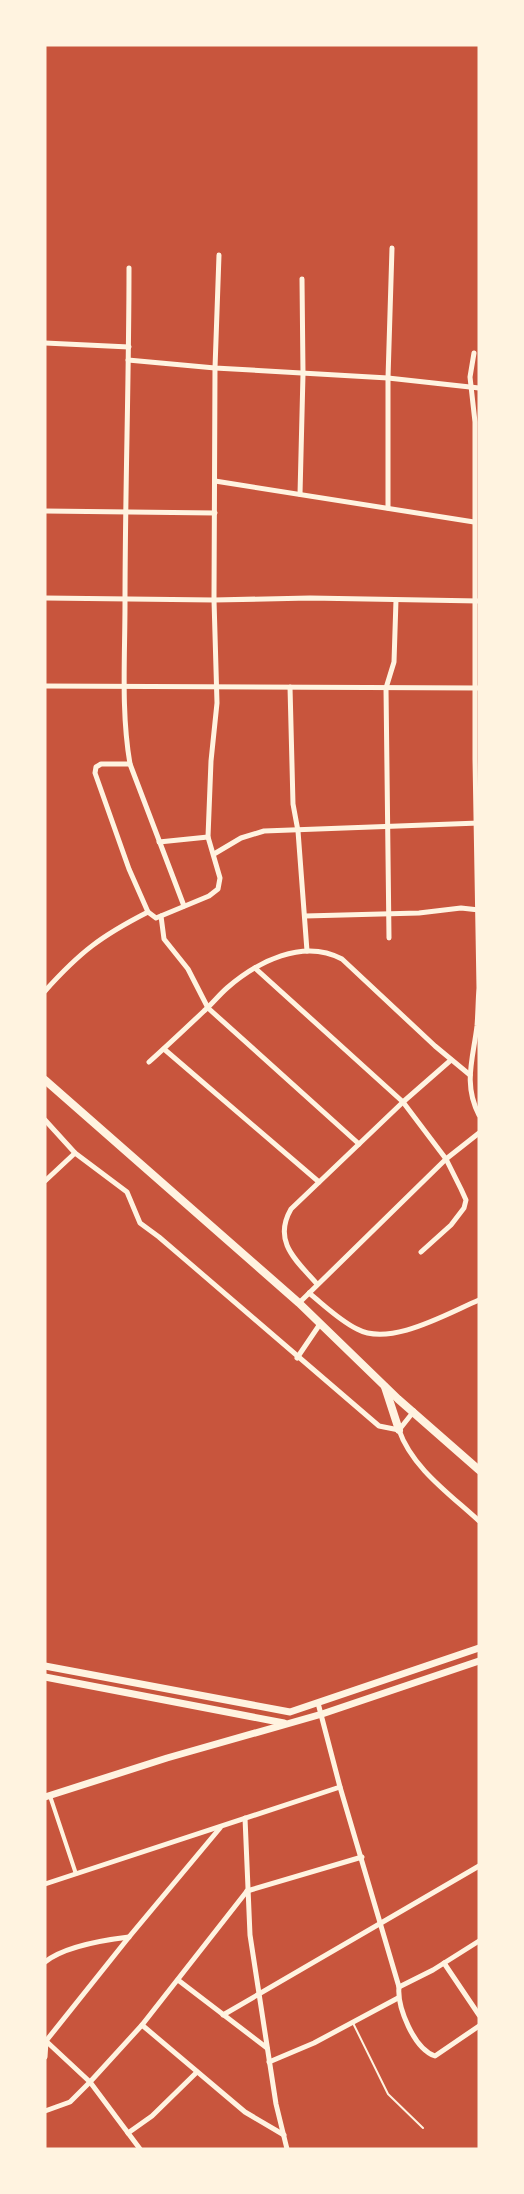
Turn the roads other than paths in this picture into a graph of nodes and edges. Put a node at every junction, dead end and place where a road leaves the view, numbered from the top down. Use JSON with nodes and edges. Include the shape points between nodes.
{"nodes":[{"id":1,"x":392,"y":248,"type":"dead end"},
{"id":2,"x":219,"y":255,"type":"dead end"},
{"id":3,"x":129,"y":268,"type":"dead end"},
{"id":4,"x":302,"y":279,"type":"dead end"},
{"id":5,"x":45,"y":343,"type":"edge"},
{"id":6,"x":129,"y":347,"type":"junction"},
{"id":7,"x":474,"y":353,"type":"dead end"},
{"id":8,"x":128,"y":360,"type":"junction"},
{"id":9,"x":215,"y":368,"type":"junction"},
{"id":10,"x":303,"y":374,"type":"junction"},
{"id":11,"x":388,"y":378,"type":"junction"},
{"id":12,"x":470,"y":388,"type":"junction"},
{"id":13,"x":479,"y":388,"type":"edge"},
{"id":14,"x":215,"y":481,"type":"junction"},
{"id":15,"x":300,"y":494,"type":"junction"},
{"id":16,"x":388,"y":508,"type":"junction"},
{"id":17,"x":45,"y":511,"type":"edge"},
{"id":18,"x":125,"y":511,"type":"junction"},
{"id":19,"x":215,"y":513,"type":"junction"},
{"id":20,"x":474,"y":522,"type":"junction"},
{"id":21,"x":45,"y":598,"type":"edge"},
{"id":22,"x":125,"y":599,"type":"junction"},
{"id":23,"x":214,"y":600,"type":"junction"},
{"id":24,"x":396,"y":600,"type":"junction"},
{"id":25,"x":477,"y":601,"type":"edge"},
{"id":26,"x":45,"y":686,"type":"edge"},
{"id":27,"x":125,"y":686,"type":"junction"},
{"id":28,"x":216,"y":687,"type":"junction"},
{"id":29,"x":290,"y":687,"type":"junction"},
{"id":30,"x":386,"y":688,"type":"junction"},
{"id":31,"x":477,"y":688,"type":"edge"},
{"id":32,"x":130,"y":764,"type":"junction"},
{"id":33,"x":477,"y":823,"type":"edge"},
{"id":34,"x":388,"y":828,"type":"junction"},
{"id":35,"x":298,"y":831,"type":"junction"},
{"id":36,"x":208,"y":837,"type":"junction"},
{"id":37,"x":159,"y":842,"type":"junction"},
{"id":38,"x":214,"y":854,"type":"junction"},
{"id":39,"x":184,"y":906,"type":"junction"},
{"id":40,"x":478,"y":910,"type":"edge"},
{"id":41,"x":149,"y":913,"type":"junction"},
{"id":42,"x":388,"y":913,"type":"junction"},
{"id":43,"x":161,"y":916,"type":"junction"},
{"id":44,"x":306,"y":916,"type":"junction"},
{"id":45,"x":389,"y":938,"type":"dead end"},
{"id":46,"x":478,"y":949,"type":"edge"},
{"id":47,"x":308,"y":951,"type":"junction"},
{"id":48,"x":255,"y":968,"type":"junction"},
{"id":49,"x":45,"y":991,"type":"edge"},
{"id":50,"x":208,"y":1008,"type":"junction"},
{"id":51,"x":164,"y":1049,"type":"junction"},
{"id":52,"x":451,"y":1060,"type":"junction"},
{"id":53,"x":149,"y":1062,"type":"dead end"},
{"id":54,"x":470,"y":1075,"type":"junction"},
{"id":55,"x":45,"y":1080,"type":"edge"},
{"id":56,"x":403,"y":1102,"type":"junction"},
{"id":57,"x":479,"y":1115,"type":"edge"},
{"id":58,"x":45,"y":1120,"type":"edge"},
{"id":59,"x":479,"y":1133,"type":"edge"},
{"id":60,"x":359,"y":1144,"type":"junction"},
{"id":61,"x":75,"y":1153,"type":"junction"},
{"id":62,"x":446,"y":1160,"type":"junction"},
{"id":63,"x":45,"y":1181,"type":"edge"},
{"id":64,"x":319,"y":1182,"type":"junction"},
{"id":65,"x":421,"y":1252,"type":"dead end"},
{"id":66,"x":317,"y":1284,"type":"junction"},
{"id":67,"x":309,"y":1293,"type":"junction"},
{"id":68,"x":479,"y":1300,"type":"edge"},
{"id":69,"x":298,"y":1303,"type":"junction"},
{"id":70,"x":320,"y":1324,"type":"junction"},
{"id":71,"x":297,"y":1358,"type":"junction"},
{"id":72,"x":385,"y":1386,"type":"junction"},
{"id":73,"x":414,"y":1411,"type":"junction"},
{"id":74,"x":399,"y":1430,"type":"junction"},
{"id":75,"x":479,"y":1470,"type":"edge"},
{"id":76,"x":479,"y":1521,"type":"edge"},
{"id":77,"x":479,"y":1647,"type":"edge"},
{"id":78,"x":479,"y":1661,"type":"edge"},
{"id":79,"x":45,"y":1666,"type":"edge"},
{"id":80,"x":89,"y":1674,"type":"junction"},
{"id":81,"x":45,"y":1677,"type":"edge"},
{"id":82,"x":114,"y":1678,"type":"junction"},
{"id":83,"x":86,"y":1684,"type":"junction"},
{"id":84,"x":111,"y":1689,"type":"junction"},
{"id":85,"x":318,"y":1703,"type":"junction"},
{"id":86,"x":322,"y":1714,"type":"junction"},
{"id":87,"x":289,"y":1724,"type":"junction"},
{"id":88,"x":340,"y":1787,"type":"junction"},
{"id":89,"x":48,"y":1796,"type":"edge"},
{"id":90,"x":245,"y":1818,"type":"junction"},
{"id":91,"x":222,"y":1826,"type":"junction"},
{"id":92,"x":362,"y":1857,"type":"junction"},
{"id":93,"x":479,"y":1866,"type":"edge"},
{"id":94,"x":76,"y":1875,"type":"junction"},
{"id":95,"x":45,"y":1884,"type":"edge"},
{"id":96,"x":247,"y":1891,"type":"junction"},
{"id":97,"x":381,"y":1922,"type":"junction"},
{"id":98,"x":129,"y":1937,"type":"junction"},
{"id":99,"x":479,"y":1941,"type":"edge"},
{"id":100,"x":45,"y":1962,"type":"edge"},
{"id":101,"x":444,"y":1963,"type":"junction"},
{"id":102,"x":178,"y":1980,"type":"junction"},
{"id":103,"x":399,"y":1987,"type":"junction"},
{"id":104,"x":258,"y":1994,"type":"junction"},
{"id":105,"x":398,"y":1998,"type":"junction"},
{"id":106,"x":223,"y":2015,"type":"junction"},
{"id":107,"x":479,"y":2015,"type":"edge"},
{"id":108,"x":353,"y":2023,"type":"junction"},
{"id":109,"x":142,"y":2025,"type":"junction"},
{"id":110,"x":479,"y":2026,"type":"edge"},
{"id":111,"x":46,"y":2040,"type":"edge"},
{"id":112,"x":267,"y":2048,"type":"junction"},
{"id":113,"x":45,"y":2057,"type":"edge"},
{"id":114,"x":269,"y":2062,"type":"junction"},
{"id":115,"x":196,"y":2072,"type":"junction"},
{"id":116,"x":90,"y":2082,"type":"junction"},
{"id":117,"x":45,"y":2111,"type":"edge"},
{"id":118,"x":423,"y":2128,"type":"dead end"},
{"id":119,"x":128,"y":2133,"type":"junction"},
{"id":120,"x":284,"y":2135,"type":"junction"},
{"id":121,"x":140,"y":2149,"type":"edge"},
{"id":122,"x":287,"y":2149,"type":"edge"}],
"edges":[{"from":1,"to":11,"type":"street"},
{"from":2,"to":9,"type":"street"},
{"from":3,"to":6,"type":"street"},
{"from":4,"to":10,"type":"street"},
{"from":5,"to":6,"type":"street"},
{"from":6,"to":8,"type":"street"},
{"from":7,"to":12,"type":"street"},
{"from":8,"to":9,"type":"street"},
{"from":8,"to":18,"type":"street"},
{"from":9,"to":10,"type":"street"},
{"from":9,"to":14,"type":"street"},
{"from":10,"to":11,"type":"street"},
{"from":10,"to":15,"type":"street"},
{"from":11,"to":12,"type":"street"},
{"from":11,"to":16,"type":"street"},
{"from":12,"to":13,"type":"street"},
{"from":12,"to":20,"type":"street","via":[[475,411]]},
{"from":14,"to":15,"type":"street"},
{"from":14,"to":19,"type":"street"},
{"from":15,"to":16,"type":"street"},
{"from":16,"to":20,"type":"street"},
{"from":17,"to":18,"type":"street"},
{"from":18,"to":19,"type":"street"},
{"from":18,"to":22,"type":"street"},
{"from":19,"to":23,"type":"street"},
{"from":20,"to":25,"type":"street"},
{"from":21,"to":22,"type":"street"},
{"from":22,"to":23,"type":"street"},
{"from":22,"to":27,"type":"street"},
{"from":23,"to":24,"type":"street"},
{"from":23,"to":28,"type":"street"},
{"from":24,"to":25,"type":"street"},
{"from":24,"to":30,"type":"street","via":[[394,662]]},
{"from":25,"to":31,"type":"street"},
{"from":26,"to":27,"type":"street"},
{"from":27,"to":28,"type":"street"},
{"from":27,"to":32,"type":"street"},
{"from":28,"to":29,"type":"street"},
{"from":28,"to":36,"type":"street"},
{"from":29,"to":30,"type":"street"},
{"from":29,"to":35,"type":"street","via":[[293,804]]},
{"from":30,"to":31,"type":"street"},
{"from":30,"to":34,"type":"street"},
{"from":31,"to":33,"type":"street"},
{"from":32,"to":37,"type":"street"},
{"from":32,"to":41,"type":"street","via":[[101,764],[95,773]]},
{"from":33,"to":34,"type":"street"},
{"from":33,"to":40,"type":"street"},
{"from":34,"to":35,"type":"street"},
{"from":34,"to":42,"type":"street"},
{"from":35,"to":38,"type":"street","via":[[264,831],[241,838]]},
{"from":35,"to":44,"type":"street"},
{"from":36,"to":37,"type":"street"},
{"from":36,"to":38,"type":"street"},
{"from":37,"to":39,"type":"street"},
{"from":38,"to":39,"type":"street","via":[[220,878],[218,889]]},
{"from":39,"to":43,"type":"street"},
{"from":40,"to":42,"type":"street"},
{"from":40,"to":46,"type":"street"},
{"from":41,"to":43,"type":"street","via":[[154,918]]},
{"from":41,"to":49,"type":"street","via":[[92,944]]},
{"from":42,"to":44,"type":"street"},
{"from":42,"to":45,"type":"street"},
{"from":43,"to":50,"type":"street","via":[[164,939],[188,969]]},
{"from":44,"to":47,"type":"street"},
{"from":46,"to":54,"type":"street","via":[[477,1026]]},
{"from":47,"to":48,"type":"street","via":[[273,958]]},
{"from":47,"to":52,"type":"street","via":[[342,958]]},
{"from":48,"to":50,"type":"street"},
{"from":48,"to":56,"type":"street"},
{"from":50,"to":51,"type":"street"},
{"from":50,"to":60,"type":"street"},
{"from":51,"to":53,"type":"street"},
{"from":51,"to":64,"type":"street"},
{"from":52,"to":54,"type":"street"},
{"from":52,"to":56,"type":"street"},
{"from":54,"to":57,"type":"street","via":[[470,1094]]},
{"from":55,"to":69,"type":"highway"},
{"from":56,"to":60,"type":"street"},
{"from":56,"to":62,"type":"street"},
{"from":58,"to":61,"type":"street"},
{"from":59,"to":62,"type":"street"},
{"from":60,"to":64,"type":"street"},
{"from":61,"to":63,"type":"street"},
{"from":61,"to":71,"type":"street","via":[[127,1192],[140,1223]]},
{"from":62,"to":65,"type":"street","via":[[464,1194],[464,1208]]},
{"from":62,"to":66,"type":"street"},
{"from":64,"to":66,"type":"street","via":[[291,1209],[284,1233],[288,1250]]},
{"from":66,"to":67,"type":"street"},
{"from":67,"to":68,"type":"street","via":[[358,1330],[381,1336],[403,1332]]},
{"from":67,"to":69,"type":"street"},
{"from":69,"to":70,"type":"highway"},
{"from":70,"to":71,"type":"street"},
{"from":70,"to":72,"type":"highway"},
{"from":71,"to":74,"type":"street","via":[[379,1426]]},
{"from":72,"to":73,"type":"highway"},
{"from":72,"to":74,"type":"highway"},
{"from":73,"to":74,"type":"street"},
{"from":73,"to":75,"type":"highway"},
{"from":74,"to":76,"type":"street","via":[[421,1467]]},
{"from":77,"to":85,"type":"main road"},
{"from":78,"to":86,"type":"main road"},
{"from":79,"to":80,"type":"main road"},
{"from":80,"to":82,"type":"main road"},
{"from":80,"to":83,"type":"main road"},
{"from":81,"to":83,"type":"main road"},
{"from":82,"to":84,"type":"main road"},
{"from":82,"to":85,"type":"main road","via":[[290,1712]]},
{"from":83,"to":84,"type":"main road"},
{"from":84,"to":87,"type":"main road"},
{"from":85,"to":86,"type":"street"},
{"from":86,"to":87,"type":"main road"},
{"from":86,"to":88,"type":"street"},
{"from":87,"to":89,"type":"main road"},
{"from":88,"to":90,"type":"street"},
{"from":88,"to":92,"type":"street"},
{"from":89,"to":94,"type":"street"},
{"from":90,"to":91,"type":"street"},
{"from":90,"to":96,"type":"street"},
{"from":91,"to":94,"type":"street"},
{"from":91,"to":98,"type":"street"},
{"from":92,"to":96,"type":"street"},
{"from":92,"to":97,"type":"street"},
{"from":93,"to":97,"type":"street"},
{"from":94,"to":95,"type":"street"},
{"from":96,"to":102,"type":"street"},
{"from":96,"to":104,"type":"street"},
{"from":97,"to":103,"type":"street"},
{"from":97,"to":104,"type":"street"},
{"from":98,"to":100,"type":"street","via":[[70,1950]]},
{"from":98,"to":111,"type":"street"},
{"from":99,"to":101,"type":"street"},
{"from":101,"to":103,"type":"street"},
{"from":101,"to":107,"type":"street"},
{"from":102,"to":106,"type":"street"},
{"from":102,"to":109,"type":"street"},
{"from":103,"to":105,"type":"street"},
{"from":104,"to":106,"type":"street"},
{"from":104,"to":112,"type":"street"},
{"from":105,"to":108,"type":"street"},
{"from":105,"to":110,"type":"street","via":[[418,2044],[428,2054],[435,2056]]},
{"from":106,"to":112,"type":"street"},
{"from":108,"to":114,"type":"street"},
{"from":108,"to":118,"type":"lane","via":[[388,2094]]},
{"from":109,"to":115,"type":"street"},
{"from":109,"to":116,"type":"street"},
{"from":111,"to":113,"type":"street"},
{"from":111,"to":116,"type":"street"},
{"from":112,"to":114,"type":"street"},
{"from":114,"to":120,"type":"street"},
{"from":115,"to":119,"type":"street","via":[[152,2116]]},
{"from":115,"to":120,"type":"street","via":[[245,2112]]},
{"from":116,"to":117,"type":"street","via":[[70,2102]]},
{"from":116,"to":119,"type":"street"},
{"from":119,"to":121,"type":"street"},
{"from":120,"to":122,"type":"street"}]}
